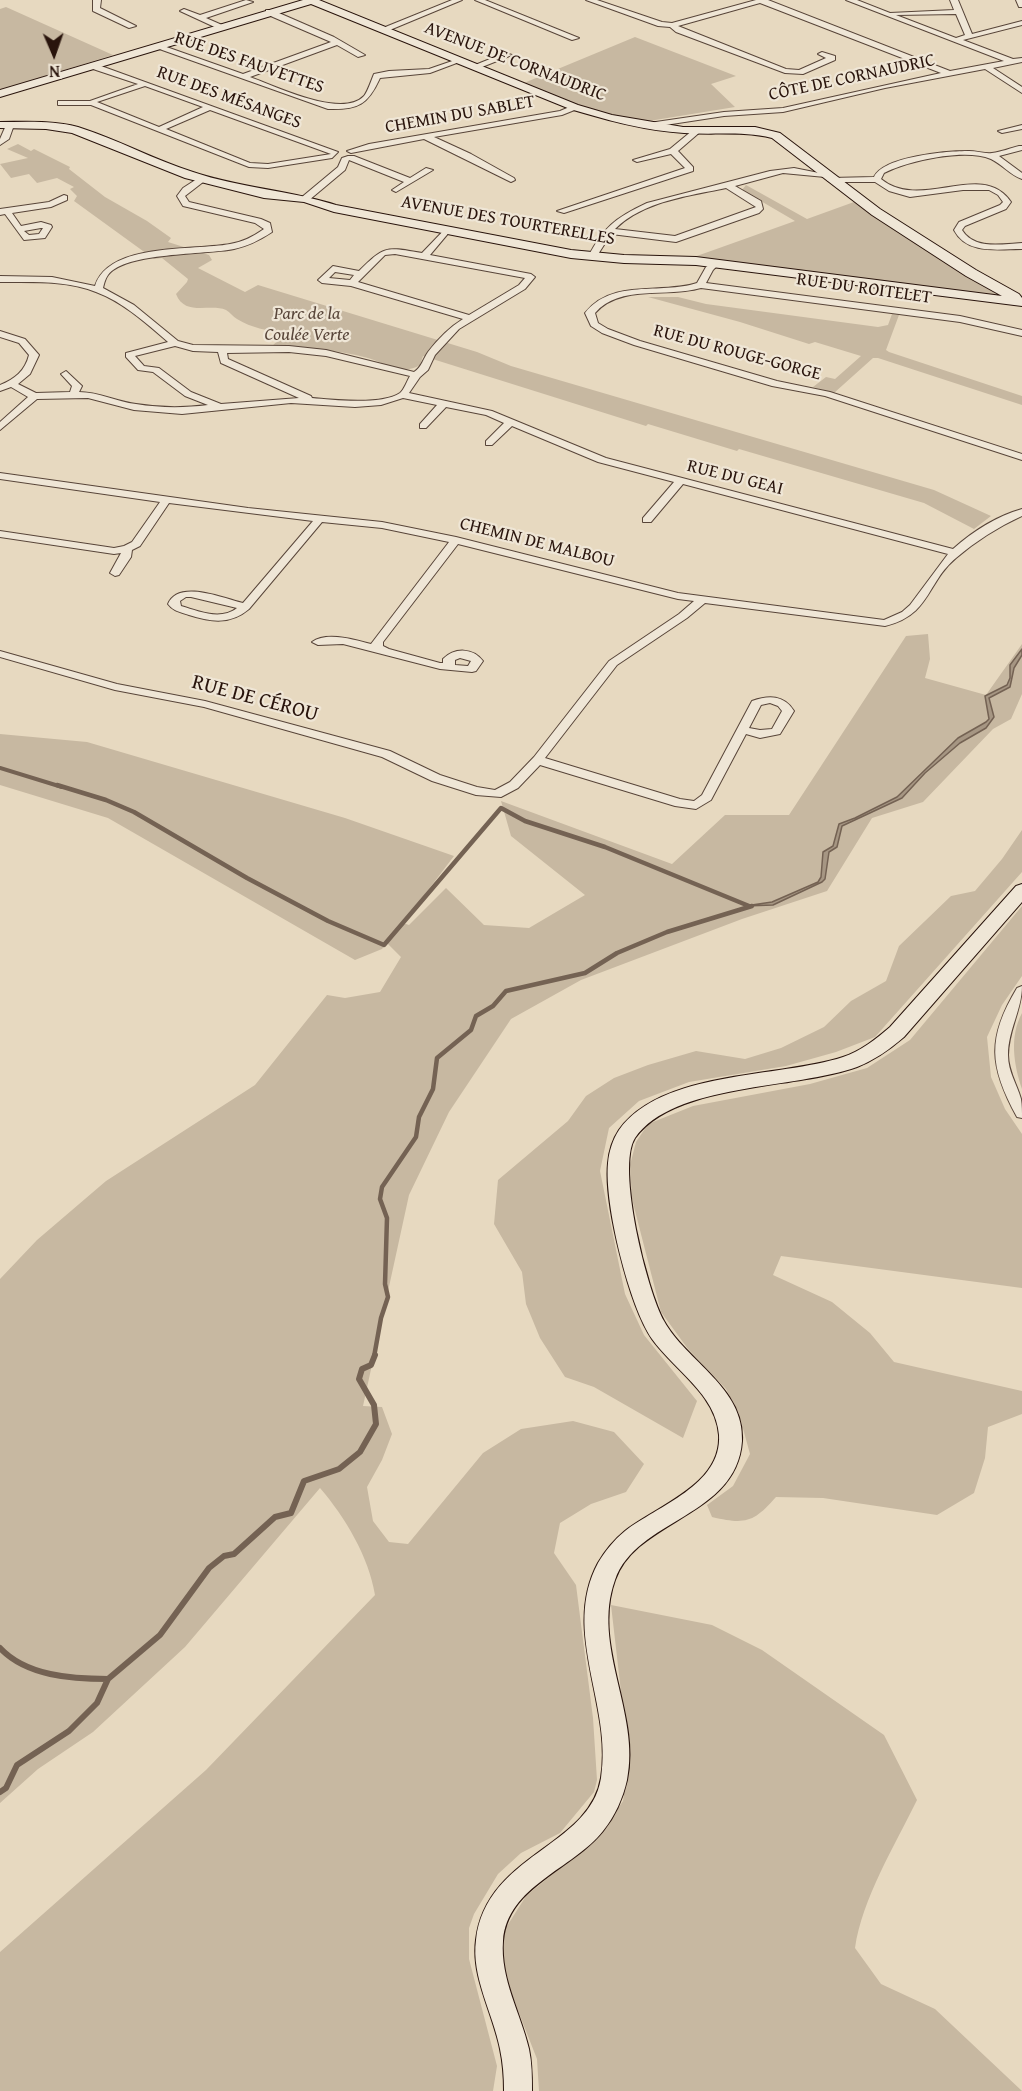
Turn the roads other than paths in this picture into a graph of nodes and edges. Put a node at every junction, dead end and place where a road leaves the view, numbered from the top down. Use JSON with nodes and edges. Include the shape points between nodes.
{"nodes":[{"id":1,"x":97,"y":0,"type":"edge"},
{"id":2,"x":311,"y":0,"type":"edge"},
{"id":3,"x":445,"y":0,"type":"edge"},
{"id":4,"x":458,"y":0,"type":"edge"},
{"id":5,"x":479,"y":0,"type":"edge"},
{"id":6,"x":590,"y":0,"type":"edge"},
{"id":7,"x":850,"y":0,"type":"edge"},
{"id":8,"x":954,"y":0,"type":"edge"},
{"id":9,"x":1020,"y":0,"type":"edge"},
{"id":10,"x":762,"y":1,"type":"edge"},
{"id":11,"x":249,"y":2,"type":"edge"},
{"id":12,"x":435,"y":5,"type":"junction"},
{"id":13,"x":1022,"y":5,"type":"edge"},
{"id":14,"x":268,"y":10,"type":"junction"},
{"id":15,"x":184,"y":11,"type":"dead end"},
{"id":16,"x":959,"y":12,"type":"junction"},
{"id":17,"x":885,"y":13,"type":"junction"},
{"id":18,"x":106,"y":15,"type":"junction"},
{"id":19,"x":97,"y":18,"type":"dead end"},
{"id":20,"x":199,"y":18,"type":"junction"},
{"id":21,"x":1022,"y":23,"type":"edge"},
{"id":22,"x":672,"y":25,"type":"junction"},
{"id":23,"x":132,"y":26,"type":"dead end"},
{"id":24,"x":219,"y":27,"type":"junction"},
{"id":25,"x":378,"y":28,"type":"junction"},
{"id":26,"x":969,"y":36,"type":"junction"},
{"id":27,"x":575,"y":38,"type":"dead end"},
{"id":28,"x":956,"y":40,"type":"junction"},
{"id":29,"x":335,"y":43,"type":"junction"},
{"id":30,"x":155,"y":46,"type":"junction"},
{"id":31,"x":822,"y":54,"type":"dead end"},
{"id":32,"x":361,"y":55,"type":"dead end"},
{"id":33,"x":508,"y":55,"type":"dead end"},
{"id":34,"x":1022,"y":60,"type":"edge"},
{"id":35,"x":458,"y":61,"type":"junction"},
{"id":36,"x":1013,"y":62,"type":"junction"},
{"id":37,"x":103,"y":67,"type":"junction"},
{"id":38,"x":474,"y":67,"type":"junction"},
{"id":39,"x":987,"y":67,"type":"junction"},
{"id":40,"x":947,"y":73,"type":"junction"},
{"id":41,"x":243,"y":77,"type":"junction"},
{"id":42,"x":145,"y":84,"type":"junction"},
{"id":43,"x":1022,"y":91,"type":"edge"},
{"id":44,"x":0,"y":94,"type":"edge"},
{"id":45,"x":61,"y":103,"type":"dead end"},
{"id":46,"x":92,"y":103,"type":"junction"},
{"id":47,"x":210,"y":107,"type":"junction"},
{"id":48,"x":574,"y":107,"type":"junction"},
{"id":49,"x":5,"y":125,"type":"edge"},
{"id":50,"x":652,"y":125,"type":"junction"},
{"id":51,"x":1022,"y":126,"type":"edge"},
{"id":52,"x":158,"y":130,"type":"junction"},
{"id":53,"x":1002,"y":131,"type":"dead end"},
{"id":54,"x":696,"y":132,"type":"junction"},
{"id":55,"x":424,"y":136,"type":"junction"},
{"id":56,"x":0,"y":142,"type":"edge"},
{"id":57,"x":1022,"y":148,"type":"edge"},
{"id":58,"x":673,"y":151,"type":"junction"},
{"id":59,"x":333,"y":154,"type":"junction"},
{"id":60,"x":349,"y":156,"type":"junction"},
{"id":61,"x":991,"y":156,"type":"junction"},
{"id":62,"x":804,"y":157,"type":"junction"},
{"id":63,"x":637,"y":160,"type":"dead end"},
{"id":64,"x":429,"y":170,"type":"dead end"},
{"id":65,"x":788,"y":171,"type":"junction"},
{"id":66,"x":828,"y":177,"type":"junction"},
{"id":67,"x":1022,"y":177,"type":"edge"},
{"id":68,"x":203,"y":179,"type":"junction"},
{"id":69,"x":877,"y":179,"type":"junction"},
{"id":70,"x":511,"y":180,"type":"dead end"},
{"id":71,"x":410,"y":181,"type":"junction"},
{"id":72,"x":728,"y":186,"type":"junction"},
{"id":73,"x":396,"y":190,"type":"dead end"},
{"id":74,"x":64,"y":198,"type":"dead end"},
{"id":75,"x":306,"y":199,"type":"junction"},
{"id":76,"x":561,"y":211,"type":"dead end"},
{"id":77,"x":4,"y":212,"type":"edge"},
{"id":78,"x":19,"y":229,"type":"dead end"},
{"id":79,"x":447,"y":230,"type":"junction"},
{"id":80,"x":606,"y":231,"type":"junction"},
{"id":81,"x":1022,"y":246,"type":"edge"},
{"id":82,"x":425,"y":255,"type":"junction"},
{"id":83,"x":592,"y":257,"type":"junction"},
{"id":84,"x":714,"y":265,"type":"junction"},
{"id":85,"x":361,"y":274,"type":"junction"},
{"id":86,"x":0,"y":279,"type":"edge"},
{"id":87,"x":352,"y":284,"type":"junction"},
{"id":88,"x":632,"y":284,"type":"dead end"},
{"id":89,"x":701,"y":285,"type":"junction"},
{"id":90,"x":99,"y":289,"type":"junction"},
{"id":91,"x":659,"y":293,"type":"junction"},
{"id":92,"x":1022,"y":302,"type":"edge"},
{"id":93,"x":469,"y":318,"type":"junction"},
{"id":94,"x":1022,"y":333,"type":"edge"},
{"id":95,"x":0,"y":334,"type":"edge"},
{"id":96,"x":175,"y":343,"type":"junction"},
{"id":97,"x":222,"y":350,"type":"junction"},
{"id":98,"x":66,"y":374,"type":"dead end"},
{"id":99,"x":416,"y":375,"type":"junction"},
{"id":100,"x":12,"y":384,"type":"junction"},
{"id":101,"x":0,"y":388,"type":"edge"},
{"id":102,"x":74,"y":394,"type":"junction"},
{"id":103,"x":403,"y":395,"type":"junction"},
{"id":104,"x":34,"y":396,"type":"junction"},
{"id":105,"x":308,"y":401,"type":"junction"},
{"id":106,"x":444,"y":403,"type":"junction"},
{"id":107,"x":222,"y":407,"type":"junction"},
{"id":108,"x":511,"y":421,"type":"junction"},
{"id":109,"x":1,"y":425,"type":"edge"},
{"id":110,"x":423,"y":426,"type":"dead end"},
{"id":111,"x":489,"y":443,"type":"dead end"},
{"id":112,"x":1022,"y":457,"type":"edge"},
{"id":113,"x":0,"y":476,"type":"edge"},
{"id":114,"x":680,"y":481,"type":"junction"},
{"id":115,"x":166,"y":500,"type":"junction"},
{"id":116,"x":1022,"y":512,"type":"edge"},
{"id":117,"x":320,"y":518,"type":"junction"},
{"id":118,"x":647,"y":520,"type":"dead end"},
{"id":119,"x":0,"y":534,"type":"edge"},
{"id":120,"x":456,"y":540,"type":"junction"},
{"id":121,"x":127,"y":549,"type":"junction"},
{"id":122,"x":956,"y":553,"type":"junction"},
{"id":123,"x":115,"y":573,"type":"dead end"},
{"id":124,"x":678,"y":596,"type":"junction"},
{"id":125,"x":702,"y":600,"type":"junction"},
{"id":126,"x":245,"y":607,"type":"junction"},
{"id":127,"x":682,"y":616,"type":"junction"},
{"id":128,"x":318,"y":642,"type":"dead end"},
{"id":129,"x":377,"y":648,"type":"junction"},
{"id":130,"x":0,"y":654,"type":"edge"},
{"id":131,"x":449,"y":666,"type":"dead end"},
{"id":132,"x":744,"y":730,"type":"dead end"},
{"id":133,"x":537,"y":760,"type":"junction"},
{"id":134,"x":1022,"y":890,"type":"edge"},
{"id":135,"x":1022,"y":991,"type":"edge"},
{"id":136,"x":1022,"y":1113,"type":"edge"},
{"id":137,"x":518,"y":2091,"type":"edge"}],
"edges":[{"from":1,"to":18,"type":"street","via":[[95,7]]},
{"from":2,"to":14,"type":"street"},
{"from":2,"to":25,"type":"street","name":"AVENUE DE CORNAUDRIC"},
{"from":3,"to":12,"type":"street"},
{"from":4,"to":12,"type":"street"},
{"from":5,"to":27,"type":"street"},
{"from":6,"to":22,"type":"street"},
{"from":7,"to":17,"type":"street"},
{"from":8,"to":16,"type":"street"},
{"from":9,"to":13,"type":"street"},
{"from":10,"to":22,"type":"street"},
{"from":10,"to":40,"type":"street"},
{"from":11,"to":20,"type":"street"},
{"from":12,"to":25,"type":"street"},
{"from":14,"to":24,"type":"street"},
{"from":14,"to":29,"type":"street"},
{"from":15,"to":20,"type":"street"},
{"from":16,"to":17,"type":"street"},
{"from":16,"to":26,"type":"street"},
{"from":17,"to":28,"type":"street"},
{"from":18,"to":19,"type":"street"},
{"from":18,"to":23,"type":"street"},
{"from":20,"to":24,"type":"street"},
{"from":21,"to":26,"type":"street"},
{"from":22,"to":31,"type":"street","via":[[784,71],[800,72],[832,58]]},
{"from":24,"to":30,"type":"street"},
{"from":25,"to":35,"type":"street","name":"AVENUE DE CORNAUDRIC"},
{"from":26,"to":28,"type":"street"},
{"from":28,"to":36,"type":"street"},
{"from":29,"to":32,"type":"street"},
{"from":29,"to":41,"type":"street"},
{"from":30,"to":37,"type":"street"},
{"from":30,"to":41,"type":"street","name":"RUE DES FAUVETTES"},
{"from":33,"to":38,"type":"street"},
{"from":34,"to":36,"type":"street","name":"CÔTE DE CORNAUDRIC"},
{"from":35,"to":38,"type":"street","name":"AVENUE DE CORNAUDRIC"},
{"from":35,"to":41,"type":"street","name":"RUE DES FAUVETTES","via":[[430,71],[377,76],[367,97],[336,107]]},
{"from":36,"to":39,"type":"street","name":"CÔTE DE CORNAUDRIC"},
{"from":37,"to":42,"type":"street","name":"RUE DES MÉSANGES"},
{"from":37,"to":44,"type":"street"},
{"from":38,"to":48,"type":"street","name":"AVENUE DE CORNAUDRIC"},
{"from":39,"to":40,"type":"street","name":"CÔTE DE CORNAUDRIC"},
{"from":39,"to":43,"type":"street"},
{"from":40,"to":50,"type":"street","name":"CÔTE DE CORNAUDRIC","via":[[783,110]]},
{"from":42,"to":46,"type":"street"},
{"from":42,"to":47,"type":"street","name":"RUE DES MÉSANGES"},
{"from":45,"to":46,"type":"street"},
{"from":46,"to":52,"type":"street"},
{"from":47,"to":52,"type":"street"},
{"from":47,"to":59,"type":"street","name":"RUE DES MÉSANGES"},
{"from":48,"to":50,"type":"street","name":"AVENUE DE CORNAUDRIC"},
{"from":48,"to":55,"type":"street","name":"CHEMIN DU SABLET","via":[[531,119],[463,125]]},
{"from":49,"to":56,"type":"street","via":[[5,139]]},
{"from":49,"to":68,"type":"street","name":"AVENUE DES TOURTERELLES","via":[[74,130]]},
{"from":50,"to":54,"type":"street","name":"AVENUE DE CORNAUDRIC"},
{"from":51,"to":53,"type":"street"},
{"from":52,"to":59,"type":"street","via":[[249,165],[268,166]]},
{"from":54,"to":58,"type":"street"},
{"from":54,"to":62,"type":"street","name":"AVENUE DE CORNAUDRIC","via":[[767,132],[783,139]]},
{"from":55,"to":60,"type":"street","name":"CHEMIN DU SABLET","via":[[369,146]]},
{"from":55,"to":70,"type":"street"},
{"from":57,"to":61,"type":"street"},
{"from":58,"to":63,"type":"street"},
{"from":58,"to":76,"type":"street","via":[[690,169]]},
{"from":59,"to":60,"type":"street"},
{"from":60,"to":71,"type":"street"},
{"from":60,"to":75,"type":"street","via":[[342,168]]},
{"from":61,"to":67,"type":"street"},
{"from":61,"to":69,"type":"street","via":[[971,152],[936,156],[884,168]]},
{"from":62,"to":65,"type":"street"},
{"from":62,"to":66,"type":"street","name":"AVENUE DE CORNAUDRIC"},
{"from":64,"to":71,"type":"street"},
{"from":65,"to":66,"type":"street"},
{"from":65,"to":72,"type":"street"},
{"from":66,"to":69,"type":"street"},
{"from":66,"to":92,"type":"street","name":"AVENUE DE CORNAUDRIC","via":[[876,212]]},
{"from":68,"to":75,"type":"street","name":"AVENUE DES TOURTERELLES","via":[[264,194]]},
{"from":68,"to":90,"type":"street","via":[[181,196],[186,204],[258,221],[269,230],[235,245],[129,260],[107,270]]},
{"from":69,"to":81,"type":"street","via":[[891,189],[912,195],[963,187],[992,189],[1007,202],[962,224],[960,235],[984,246]]},
{"from":71,"to":73,"type":"street"},
{"from":72,"to":80,"type":"street","via":[[655,204],[628,215]]},
{"from":72,"to":80,"type":"street","via":[[760,207],[683,238]]},
{"from":74,"to":77,"type":"street"},
{"from":75,"to":79,"type":"street","name":"AVENUE DES TOURTERELLES"},
{"from":77,"to":78,"type":"street"},
{"from":79,"to":82,"type":"street"},
{"from":79,"to":83,"type":"street","name":"AVENUE DES TOURTERELLES"},
{"from":80,"to":83,"type":"street"},
{"from":82,"to":85,"type":"street","via":[[382,253]]},
{"from":82,"to":93,"type":"street","via":[[531,277],[522,287]]},
{"from":83,"to":84,"type":"street","name":"AVENUE DES TOURTERELLES"},
{"from":84,"to":89,"type":"street"},
{"from":84,"to":92,"type":"street","name":"AVENUE DES TOURTERELLES"},
{"from":85,"to":87,"type":"street"},
{"from":85,"to":87,"type":"street","via":[[333,269],[322,280]]},
{"from":86,"to":90,"type":"street","via":[[52,280]]},
{"from":87,"to":93,"type":"street"},
{"from":88,"to":91,"type":"street"},
{"from":89,"to":91,"type":"street","name":"RUE DU ROUGE-GORGE"},
{"from":89,"to":94,"type":"street","name":"RUE DU ROITELET","via":[[960,319]]},
{"from":90,"to":96,"type":"street","via":[[131,307]]},
{"from":91,"to":112,"type":"street","name":"RUE DU ROUGE-GORGE","via":[[604,298],[593,308],[591,320],[605,331],[637,343],[775,384],[827,394]]},
{"from":93,"to":99,"type":"street","via":[[456,327]]},
{"from":95,"to":100,"type":"street","via":[[22,341],[34,355],[28,371]]},
{"from":96,"to":97,"type":"street"},
{"from":96,"to":107,"type":"street","via":[[129,355],[141,368],[156,370],[188,394]]},
{"from":97,"to":99,"type":"street","via":[[326,353]]},
{"from":97,"to":105,"type":"street","via":[[224,361]]},
{"from":98,"to":102,"type":"street","via":[[77,386]]},
{"from":99,"to":103,"type":"street"},
{"from":100,"to":101,"type":"street"},
{"from":100,"to":104,"type":"street"},
{"from":102,"to":104,"type":"street"},
{"from":102,"to":107,"type":"street","via":[[151,409]]},
{"from":103,"to":105,"type":"street","via":[[368,404]]},
{"from":103,"to":106,"type":"street","name":"RUE DU GEAI"},
{"from":104,"to":109,"type":"street"},
{"from":105,"to":107,"type":"street"},
{"from":106,"to":108,"type":"street","name":"RUE DU GEAI"},
{"from":106,"to":110,"type":"street"},
{"from":108,"to":111,"type":"street"},
{"from":108,"to":114,"type":"street","name":"RUE DU GEAI","via":[[584,455]]},
{"from":113,"to":115,"type":"street","name":"CHEMIN DE MALBOU"},
{"from":114,"to":118,"type":"street"},
{"from":114,"to":122,"type":"street","name":"RUE DU GEAI"},
{"from":115,"to":117,"type":"street","name":"CHEMIN DE MALBOU"},
{"from":115,"to":121,"type":"street","via":[[135,544]]},
{"from":116,"to":122,"type":"street","name":"CHEMIN DE MALBOU","via":[[996,523]]},
{"from":117,"to":120,"type":"street","name":"CHEMIN DE MALBOU"},
{"from":117,"to":126,"type":"street"},
{"from":119,"to":121,"type":"street","via":[[114,551]]},
{"from":120,"to":124,"type":"street","name":"CHEMIN DE MALBOU"},
{"from":120,"to":129,"type":"street","via":[[377,642]]},
{"from":121,"to":123,"type":"street"},
{"from":122,"to":125,"type":"street","name":"CHEMIN DE MALBOU","via":[[945,562],[914,608],[896,620],[885,622]]},
{"from":124,"to":125,"type":"street","name":"CHEMIN DE MALBOU"},
{"from":124,"to":127,"type":"street"},
{"from":125,"to":127,"type":"street"},
{"from":126,"to":126,"type":"street","via":[[224,620],[173,604],[175,599],[191,594]]},
{"from":127,"to":133,"type":"street","via":[[613,663]]},
{"from":128,"to":129,"type":"street","via":[[344,641]]},
{"from":129,"to":131,"type":"street"},
{"from":130,"to":133,"type":"street","name":"RUE DE CÉROU","via":[[115,687],[205,704],[386,754],[436,778],[476,791],[497,794],[514,785]]},
{"from":132,"to":133,"type":"street","via":[[707,797],[696,805]]},
{"from":134,"to":137,"type":"street","via":[[882,1045],[826,1069],[669,1102],[648,1112],[622,1143],[618,1157],[620,1189],[650,1315],[674,1351],[722,1407],[731,1439],[729,1454],[712,1482],[632,1538],[618,1551],[603,1576],[597,1612],[614,1744],[614,1779],[609,1797],[603,1812],[581,1838],[509,1894],[499,1908],[490,1934],[492,1972],[518,2064]]},
{"from":135,"to":136,"type":"street","via":[[1004,1033],[1002,1054],[1004,1077]]}]}
